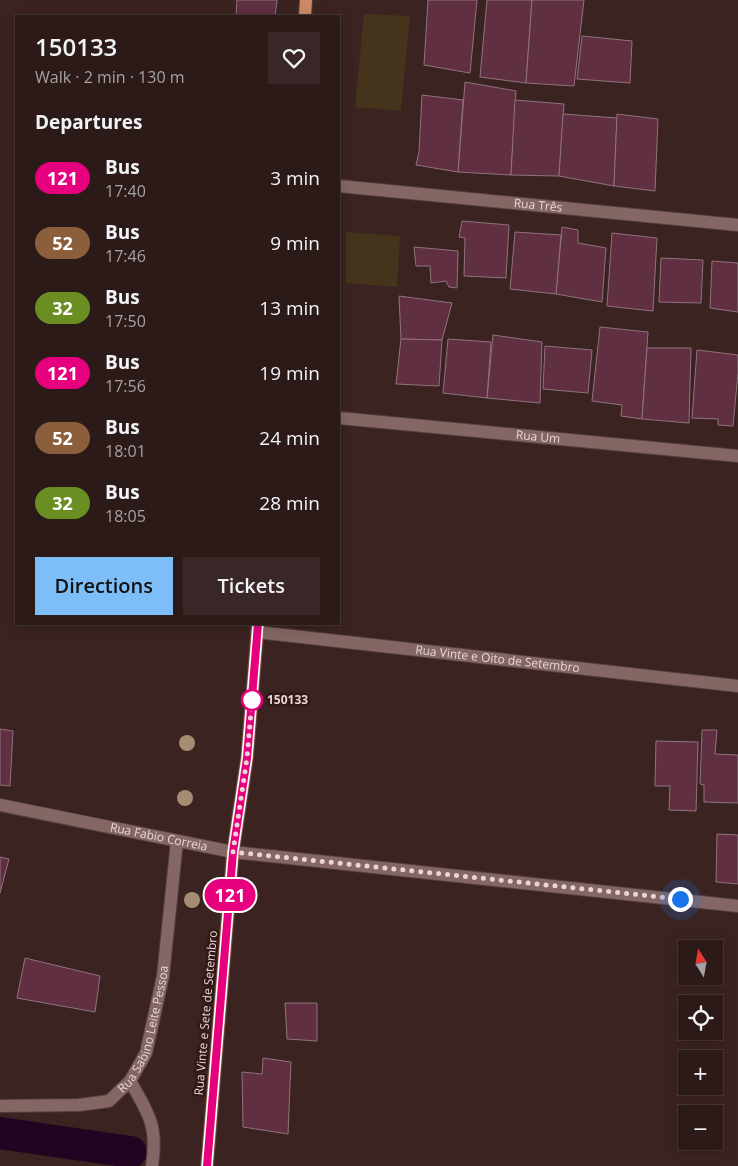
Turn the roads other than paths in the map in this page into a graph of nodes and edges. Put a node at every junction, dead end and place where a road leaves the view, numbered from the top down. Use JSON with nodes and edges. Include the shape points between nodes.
{"nodes":[{"id":1,"x":306,"y":0,"type":"edge"},
{"id":2,"x":306,"y":15,"type":"edge"},
{"id":3,"x":340,"y":186,"type":"edge"},
{"id":4,"x":738,"y":225,"type":"edge"},
{"id":5,"x":340,"y":418,"type":"edge"},
{"id":6,"x":738,"y":456,"type":"edge"},
{"id":7,"x":257,"y":628,"type":"edge"},
{"id":8,"x":738,"y":686,"type":"edge"},
{"id":9,"x":0,"y":805,"type":"edge"},
{"id":10,"x":177,"y":841,"type":"junction"},
{"id":11,"x":233,"y":852,"type":"junction"},
{"id":12,"x":738,"y":906,"type":"edge"},
{"id":13,"x":130,"y":1081,"type":"junction"},
{"id":14,"x":0,"y":1106,"type":"edge"},
{"id":15,"x":152,"y":1166,"type":"edge"},
{"id":16,"x":207,"y":1166,"type":"edge"}],
"edges":[{"from":1,"to":2,"type":"main road"},
{"from":3,"to":4,"type":"street","name":"Rua Três"},
{"from":5,"to":6,"type":"street","name":"Rua Um"},
{"from":7,"to":8,"type":"street","name":"Rua Vinte e Oito de Setembro"},
{"from":7,"to":11,"type":"main road","name":"Rua Vinte e Sete de Setembro","via":[[247,758]]},
{"from":9,"to":10,"type":"street","name":"Rua Fabio Correia"},
{"from":10,"to":11,"type":"street","name":"Rua Fabio Correia"},
{"from":10,"to":13,"type":"street","name":"Rua Sabino Leite Pessoa","via":[[163,976],[146,1053]]},
{"from":11,"to":12,"type":"street","name":"Rua Fabio Correia"},
{"from":11,"to":16,"type":"main road","name":"Rua Vinte e Sete de Setembro"},
{"from":13,"to":14,"type":"street","name":"Rua Sabino Leite Pessoa","via":[[109,1101],[79,1105]]},
{"from":13,"to":15,"type":"street","via":[[151,1118],[155,1146]]}]}
